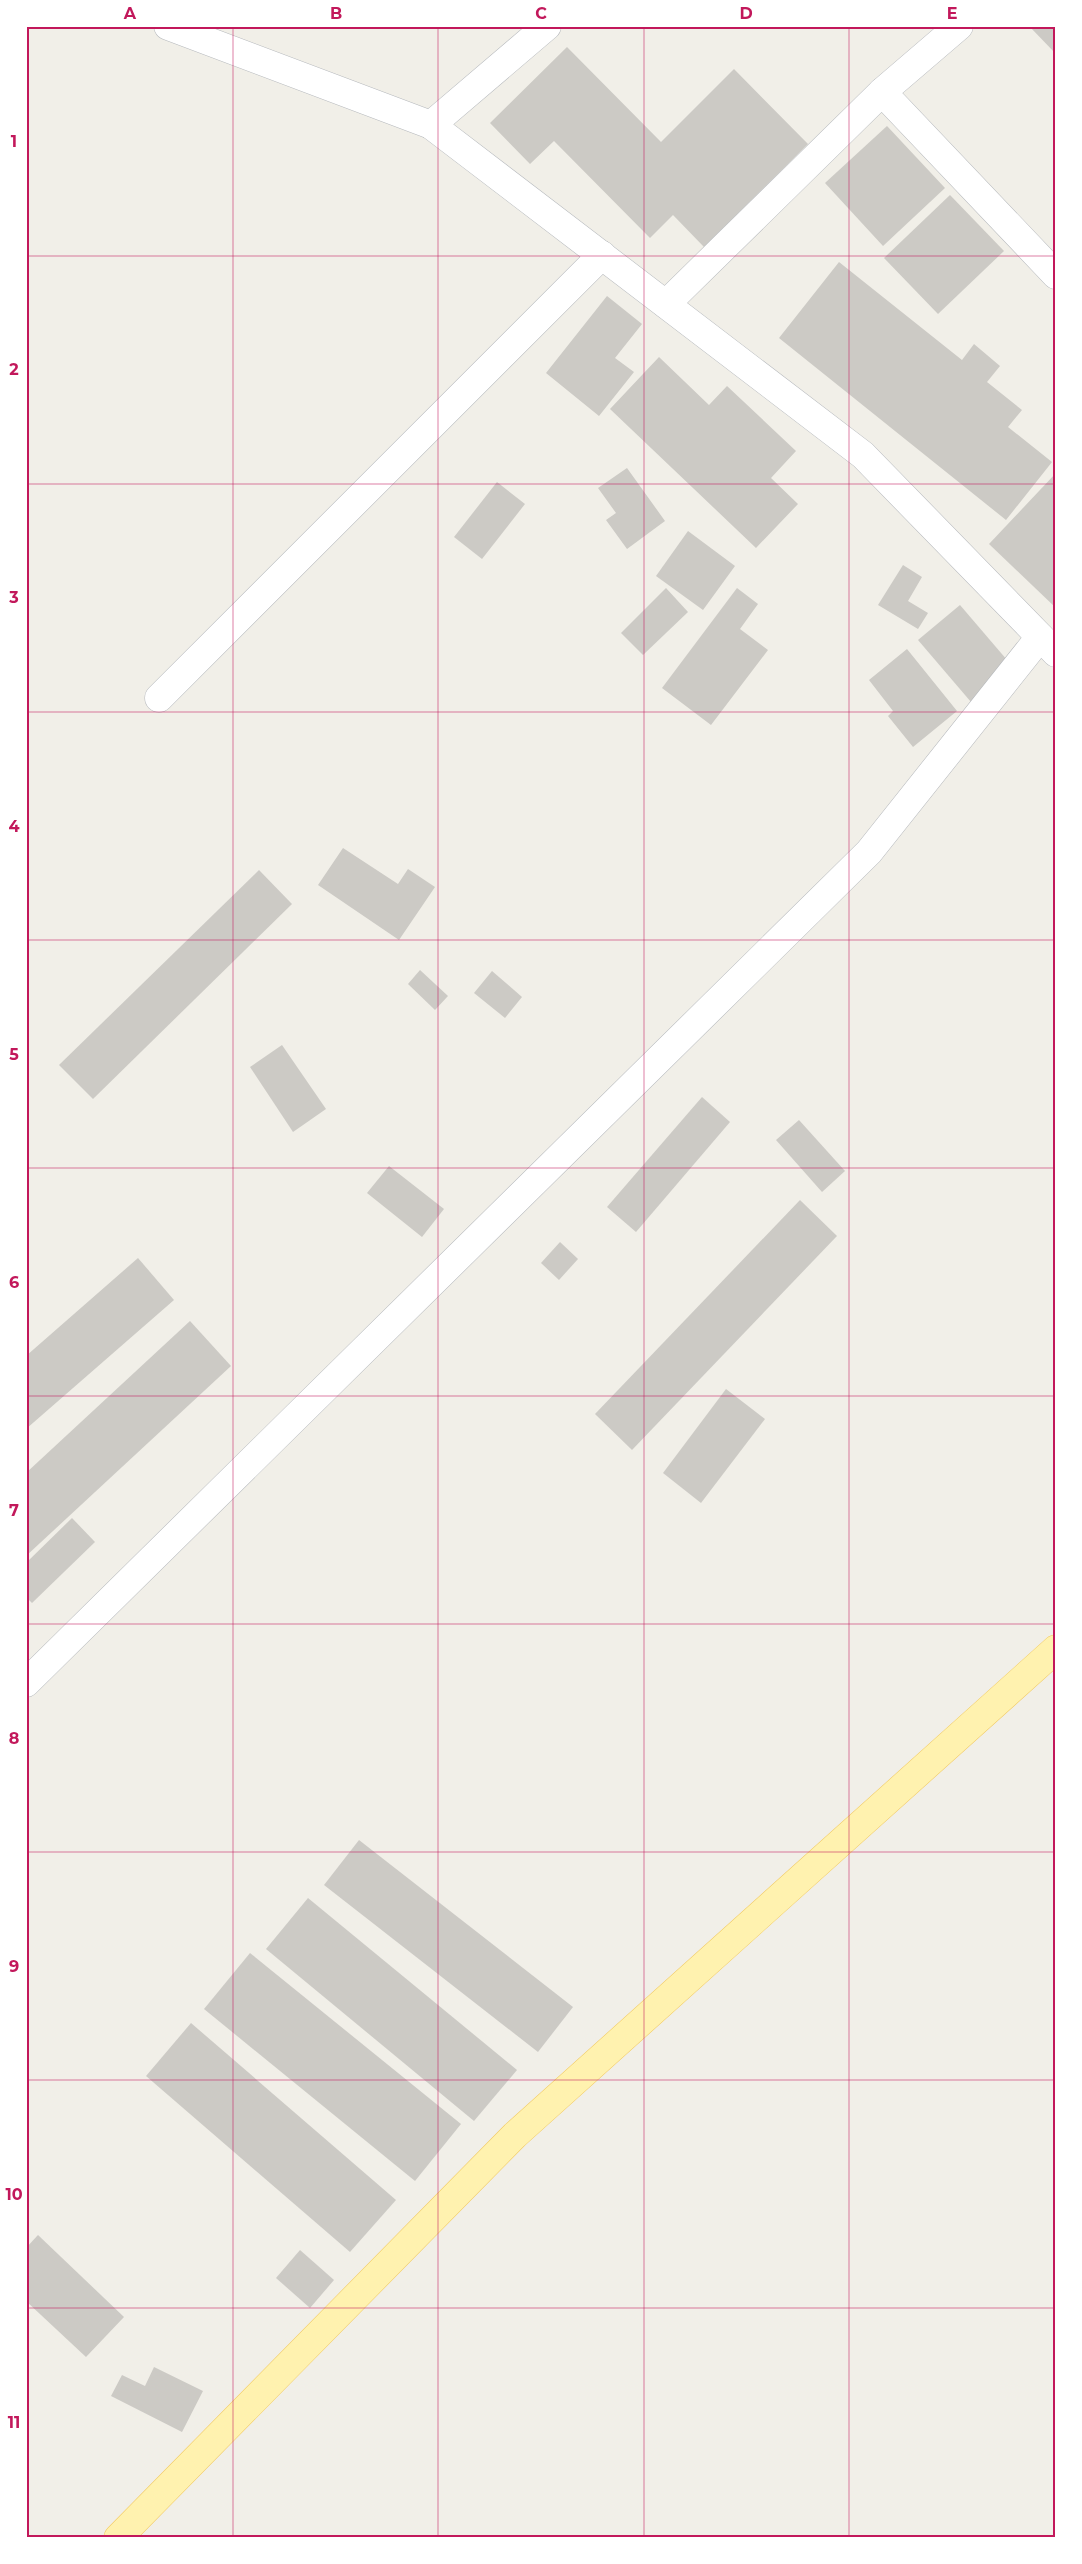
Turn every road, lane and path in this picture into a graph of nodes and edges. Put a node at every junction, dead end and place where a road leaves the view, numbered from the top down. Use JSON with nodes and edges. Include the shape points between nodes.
{"nodes":[{"id":1,"x":168,"y":26,"type":"edge"},
{"id":2,"x":548,"y":26,"type":"edge"},
{"id":3,"x":959,"y":26,"type":"edge"},
{"id":4,"x":882,"y":92,"type":"junction"},
{"id":5,"x":431,"y":125,"type":"junction"},
{"id":6,"x":602,"y":255,"type":"junction"},
{"id":7,"x":1056,"y":275,"type":"edge"},
{"id":8,"x":666,"y":304,"type":"junction"},
{"id":9,"x":1048,"y":645,"type":"edge"},
{"id":10,"x":159,"y":698,"type":"dead end"},
{"id":11,"x":1056,"y":1649,"type":"edge"},
{"id":12,"x":26,"y":1683,"type":"edge"},
{"id":13,"x":118,"y":2538,"type":"edge"}],
"edges":[{"from":1,"to":5,"type":"street"},
{"from":2,"to":5,"type":"street"},
{"from":3,"to":4,"type":"street"},
{"from":4,"to":7,"type":"street"},
{"from":4,"to":8,"type":"street"},
{"from":5,"to":6,"type":"street"},
{"from":6,"to":8,"type":"street"},
{"from":6,"to":10,"type":"street"},
{"from":8,"to":9,"type":"street","via":[[863,455]]},
{"from":9,"to":12,"type":"street","via":[[869,852]]},
{"from":11,"to":13,"type":"main road","via":[[515,2135]]}]}
